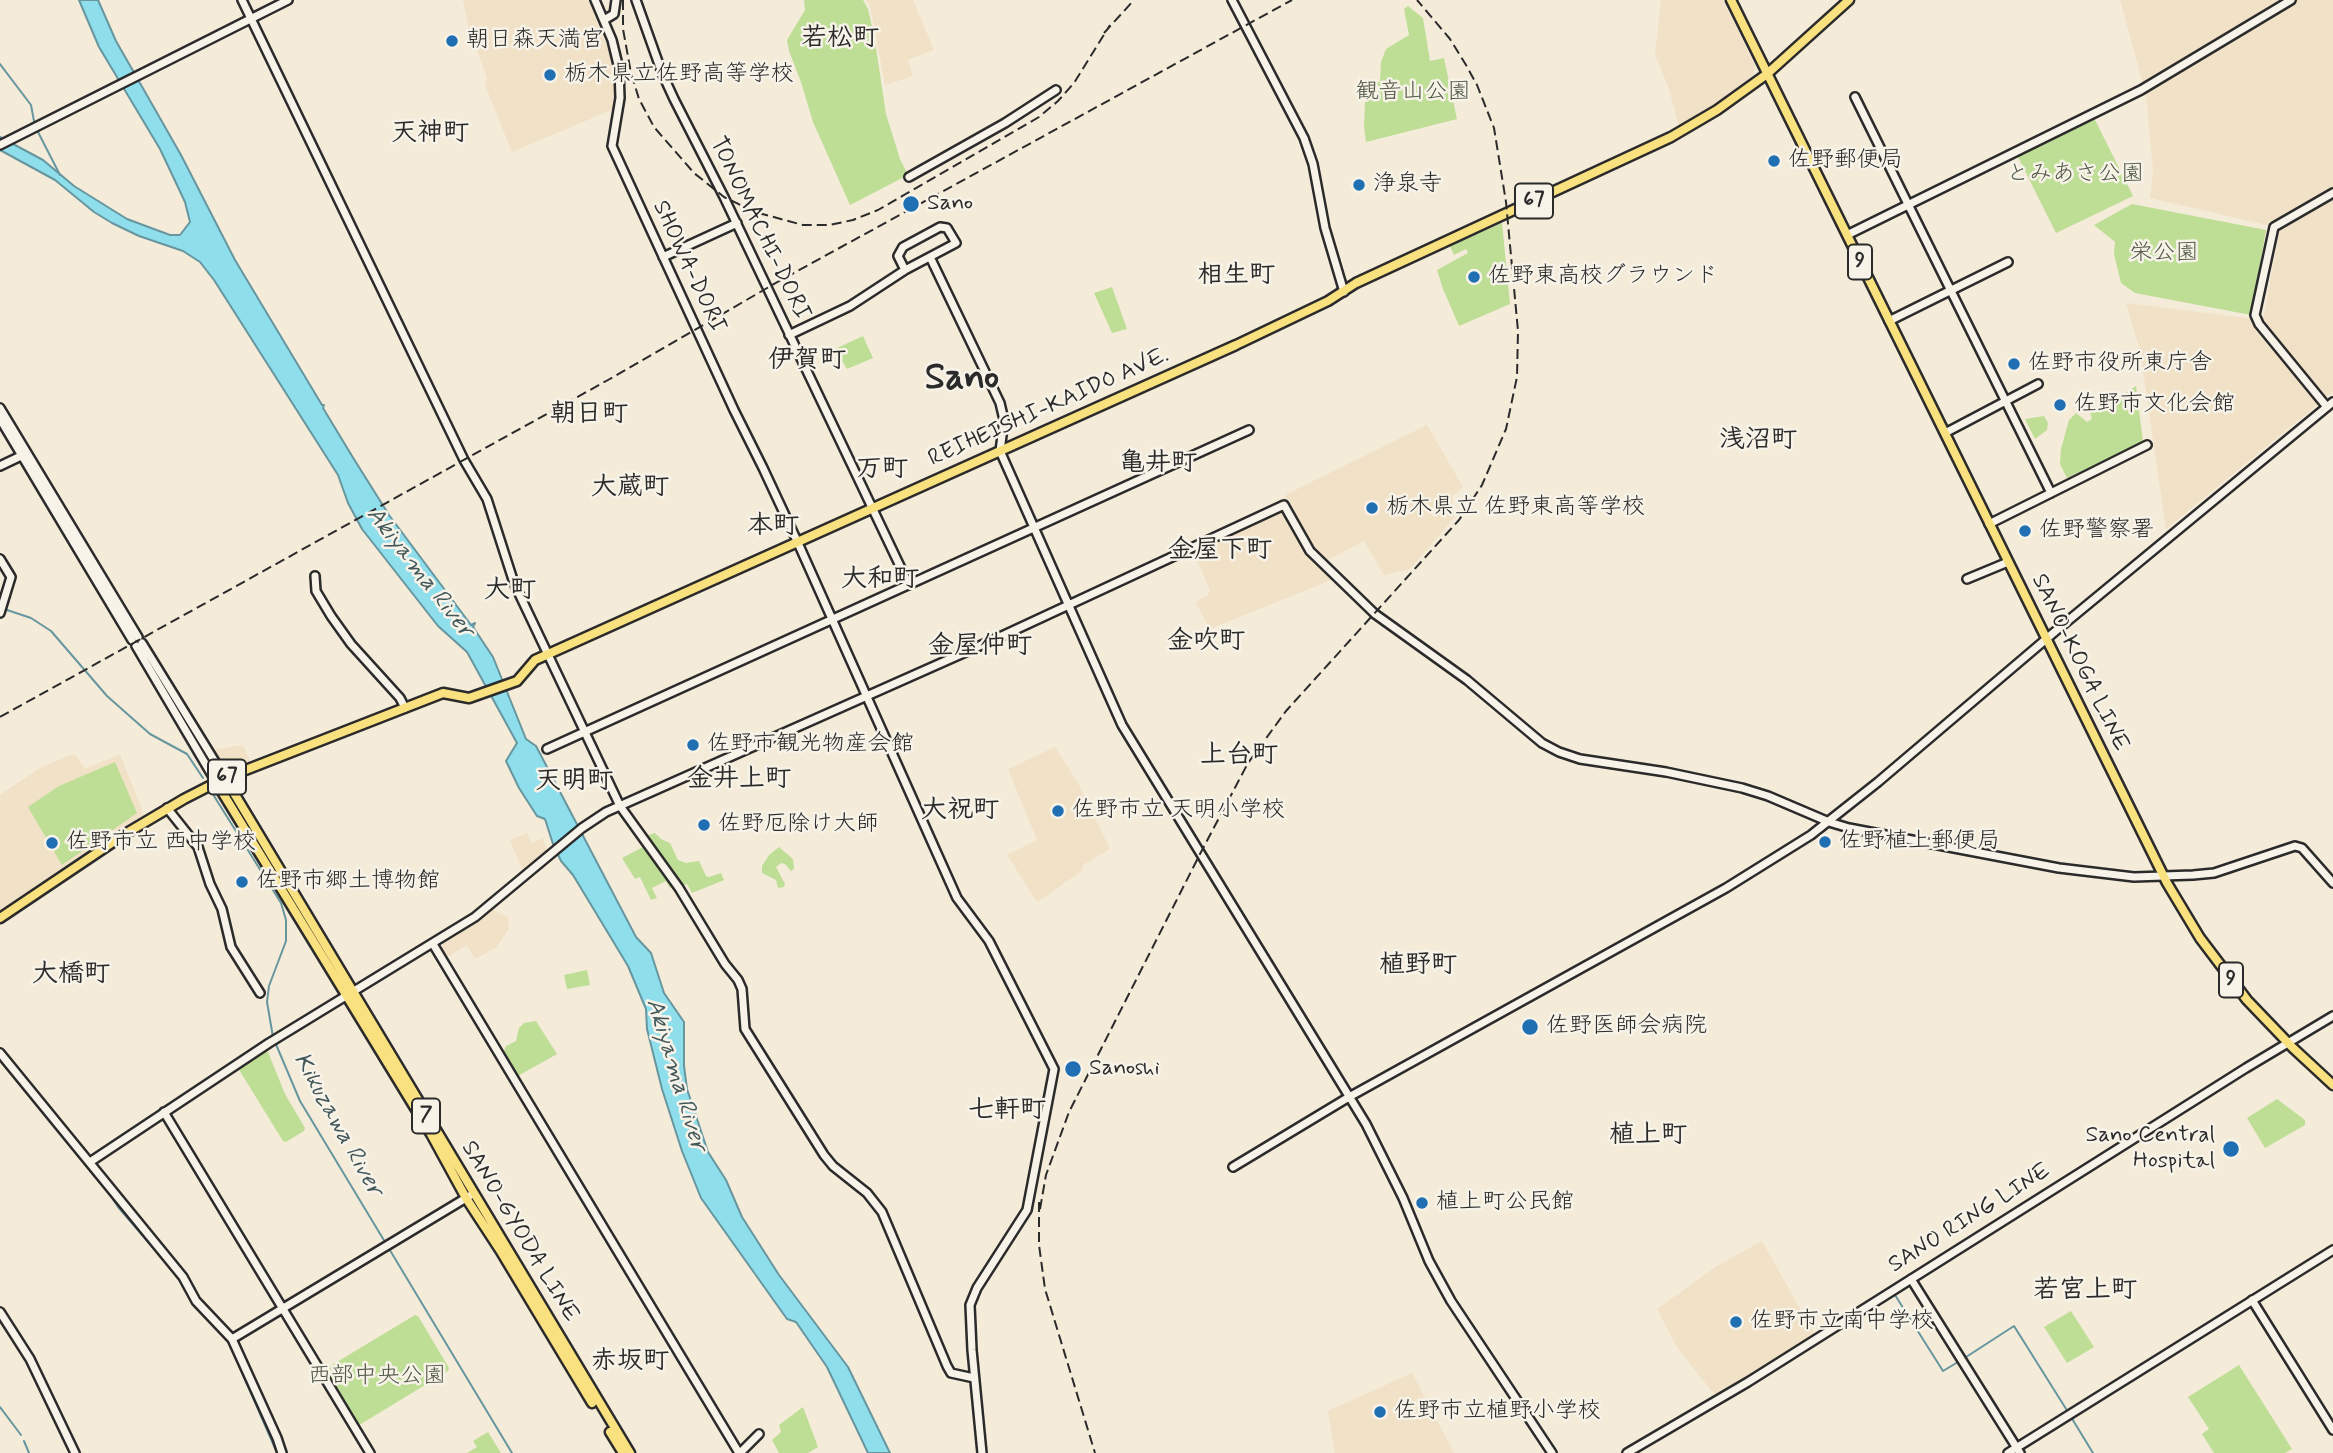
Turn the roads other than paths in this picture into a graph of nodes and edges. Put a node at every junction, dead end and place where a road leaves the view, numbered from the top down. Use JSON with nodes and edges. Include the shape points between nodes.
{"nodes":[{"id":1,"x":242,"y":0,"type":"edge"},
{"id":2,"x":288,"y":0,"type":"edge"},
{"id":3,"x":595,"y":0,"type":"edge"},
{"id":4,"x":616,"y":0,"type":"edge"},
{"id":5,"x":636,"y":0,"type":"edge"},
{"id":6,"x":1232,"y":0,"type":"edge"},
{"id":7,"x":1731,"y":0,"type":"edge"},
{"id":8,"x":1849,"y":0,"type":"edge"},
{"id":9,"x":2291,"y":0,"type":"edge"},
{"id":10,"x":251,"y":18,"type":"junction"},
{"id":11,"x":604,"y":20,"type":"junction"},
{"id":12,"x":1767,"y":74,"type":"junction"},
{"id":13,"x":1056,"y":90,"type":"dead end"},
{"id":14,"x":1855,"y":97,"type":"dead end"},
{"id":15,"x":0,"y":145,"type":"edge"},
{"id":16,"x":909,"y":177,"type":"dead end"},
{"id":17,"x":2333,"y":192,"type":"edge"},
{"id":18,"x":1908,"y":205,"type":"junction"},
{"id":19,"x":737,"y":223,"type":"junction"},
{"id":20,"x":1847,"y":236,"type":"junction"},
{"id":21,"x":663,"y":257,"type":"junction"},
{"id":22,"x":930,"y":257,"type":"junction"},
{"id":23,"x":2008,"y":262,"type":"dead end"},
{"id":24,"x":905,"y":270,"type":"junction"},
{"id":25,"x":1951,"y":290,"type":"junction"},
{"id":26,"x":1343,"y":292,"type":"junction"},
{"id":27,"x":1889,"y":321,"type":"junction"},
{"id":28,"x":789,"y":335,"type":"junction"},
{"id":29,"x":2038,"y":384,"type":"dead end"},
{"id":30,"x":2004,"y":401,"type":"junction"},
{"id":31,"x":2330,"y":404,"type":"edge"},
{"id":32,"x":0,"y":408,"type":"edge"},
{"id":33,"x":0,"y":419,"type":"edge"},
{"id":34,"x":1249,"y":430,"type":"dead end"},
{"id":35,"x":1945,"y":433,"type":"junction"},
{"id":36,"x":2147,"y":445,"type":"dead end"},
{"id":37,"x":1000,"y":451,"type":"junction"},
{"id":38,"x":24,"y":455,"type":"junction"},
{"id":39,"x":0,"y":466,"type":"edge"},
{"id":40,"x":2051,"y":493,"type":"junction"},
{"id":41,"x":872,"y":509,"type":"junction"},
{"id":42,"x":1989,"y":524,"type":"junction"},
{"id":43,"x":1035,"y":528,"type":"junction"},
{"id":44,"x":798,"y":543,"type":"junction"},
{"id":45,"x":0,"y":559,"type":"edge"},
{"id":46,"x":2008,"y":562,"type":"junction"},
{"id":47,"x":315,"y":576,"type":"dead end"},
{"id":48,"x":1967,"y":579,"type":"dead end"},
{"id":49,"x":909,"y":586,"type":"junction"},
{"id":50,"x":1069,"y":605,"type":"junction"},
{"id":51,"x":0,"y":613,"type":"edge"},
{"id":52,"x":833,"y":619,"type":"junction"},
{"id":53,"x":2046,"y":639,"type":"junction"},
{"id":54,"x":547,"y":655,"type":"junction"},
{"id":55,"x":867,"y":695,"type":"junction"},
{"id":56,"x":405,"y":708,"type":"junction"},
{"id":57,"x":584,"y":732,"type":"junction"},
{"id":58,"x":547,"y":749,"type":"dead end"},
{"id":59,"x":220,"y":780,"type":"junction"},
{"id":60,"x":620,"y":806,"type":"junction"},
{"id":61,"x":167,"y":808,"type":"junction"},
{"id":62,"x":1829,"y":822,"type":"junction"},
{"id":63,"x":2164,"y":878,"type":"junction"},
{"id":64,"x":2333,"y":883,"type":"edge"},
{"id":65,"x":0,"y":918,"type":"edge"},
{"id":66,"x":433,"y":944,"type":"junction"},
{"id":67,"x":260,"y":993,"type":"dead end"},
{"id":68,"x":350,"y":995,"type":"junction"},
{"id":69,"x":2333,"y":1016,"type":"edge"},
{"id":70,"x":2288,"y":1043,"type":"junction"},
{"id":71,"x":0,"y":1054,"type":"edge"},
{"id":72,"x":2333,"y":1084,"type":"edge"},
{"id":73,"x":1349,"y":1097,"type":"junction"},
{"id":74,"x":164,"y":1112,"type":"junction"},
{"id":75,"x":90,"y":1162,"type":"junction"},
{"id":76,"x":1233,"y":1167,"type":"dead end"},
{"id":77,"x":469,"y":1195,"type":"junction"},
{"id":78,"x":2333,"y":1250,"type":"edge"},
{"id":79,"x":1911,"y":1279,"type":"junction"},
{"id":80,"x":2252,"y":1300,"type":"junction"},
{"id":81,"x":283,"y":1309,"type":"junction"},
{"id":82,"x":0,"y":1312,"type":"edge"},
{"id":83,"x":232,"y":1339,"type":"junction"},
{"id":84,"x":974,"y":1378,"type":"junction"},
{"id":85,"x":2333,"y":1430,"type":"edge"},
{"id":86,"x":759,"y":1434,"type":"dead end"},
{"id":87,"x":2019,"y":1450,"type":"edge"},
{"id":88,"x":75,"y":1453,"type":"edge"},
{"id":89,"x":282,"y":1453,"type":"edge"},
{"id":90,"x":370,"y":1453,"type":"edge"},
{"id":91,"x":623,"y":1453,"type":"edge"},
{"id":92,"x":630,"y":1453,"type":"edge"},
{"id":93,"x":740,"y":1453,"type":"edge"},
{"id":94,"x":982,"y":1453,"type":"edge"},
{"id":95,"x":1552,"y":1453,"type":"edge"},
{"id":96,"x":1627,"y":1453,"type":"edge"},
{"id":97,"x":2008,"y":1453,"type":"edge"}],
"edges":[{"from":1,"to":10,"type":"street"},
{"from":2,"to":10,"type":"street"},
{"from":3,"to":11,"type":"street","name":"SHOWA-DORI"},
{"from":4,"to":11,"type":"street","via":[[614,14]]},
{"from":5,"to":19,"type":"street","name":"TONOMACHI-DORI","via":[[670,90]]},
{"from":6,"to":26,"type":"street","via":[[1304,138]]},
{"from":7,"to":12,"type":"main road","name":"SANO-KOGA LINE"},
{"from":8,"to":12,"type":"main road","number":"67"},
{"from":9,"to":18,"type":"street","via":[[2141,90]]},
{"from":10,"to":15,"type":"street"},
{"from":10,"to":54,"type":"street","via":[[464,460],[488,499],[508,569]]},
{"from":11,"to":21,"type":"street","name":"SHOWA-DORI","via":[[621,80],[612,146]]},
{"from":12,"to":20,"type":"main road","name":"SANO-KOGA LINE","number":"9"},
{"from":12,"to":26,"type":"main road","number":"67","via":[[1671,137]]},
{"from":13,"to":16,"type":"street"},
{"from":14,"to":18,"type":"street"},
{"from":17,"to":31,"type":"street","via":[[2274,228],[2255,315]]},
{"from":18,"to":20,"type":"street"},
{"from":18,"to":25,"type":"street"},
{"from":19,"to":21,"type":"street"},
{"from":19,"to":28,"type":"street","name":"TONOMACHI-DORI"},
{"from":20,"to":27,"type":"main road","name":"SANO-KOGA LINE","number":"9"},
{"from":21,"to":44,"type":"street","name":"SHOWA-DORI"},
{"from":22,"to":24,"type":"street"},
{"from":22,"to":24,"type":"street","via":[[956,243],[944,226],[901,249],[898,256]]},
{"from":22,"to":37,"type":"street","via":[[1000,403],[1004,420]]},
{"from":23,"to":25,"type":"street"},
{"from":24,"to":28,"type":"street","via":[[849,306]]},
{"from":25,"to":27,"type":"street"},
{"from":25,"to":30,"type":"street"},
{"from":26,"to":37,"type":"main road","name":"REIHEISHI-KAIDO AVE.","number":"67"},
{"from":27,"to":35,"type":"main road","name":"SANO-KOGA LINE","number":"9"},
{"from":28,"to":41,"type":"street","name":"TONOMACHI-DORI"},
{"from":29,"to":30,"type":"street"},
{"from":30,"to":35,"type":"street"},
{"from":30,"to":40,"type":"street"},
{"from":31,"to":53,"type":"street"},
{"from":32,"to":38,"type":"street"},
{"from":33,"to":38,"type":"street"},
{"from":34,"to":43,"type":"street"},
{"from":35,"to":42,"type":"main road","name":"SANO-KOGA LINE","number":"9"},
{"from":36,"to":40,"type":"street"},
{"from":37,"to":41,"type":"main road","name":"REIHEISHI-KAIDO AVE.","number":"67"},
{"from":37,"to":43,"type":"street"},
{"from":38,"to":39,"type":"street"},
{"from":38,"to":59,"type":"street"},
{"from":40,"to":42,"type":"street"},
{"from":41,"to":44,"type":"main road","name":"REIHEISHI-KAIDO AVE.","number":"67"},
{"from":41,"to":49,"type":"street","name":"TONOMACHI-DORI"},
{"from":42,"to":46,"type":"main road","name":"SANO-KOGA LINE","number":"9"},
{"from":43,"to":49,"type":"street"},
{"from":43,"to":50,"type":"street"},
{"from":44,"to":52,"type":"street","name":"SHOWA-DORI"},
{"from":44,"to":54,"type":"main road","name":"REIHEISHI-KAIDO AVE.","number":"67"},
{"from":45,"to":51,"type":"street","via":[[11,577]]},
{"from":46,"to":48,"type":"street"},
{"from":46,"to":53,"type":"main road","name":"SANO-KOGA LINE","number":"9"},
{"from":47,"to":56,"type":"street","via":[[316,591],[331,616]]},
{"from":49,"to":52,"type":"street"},
{"from":50,"to":55,"type":"street"},
{"from":50,"to":62,"type":"street","via":[[1284,505],[1310,551],[1375,614],[1467,680],[1547,747],[1580,759],[1742,788]]},
{"from":50,"to":73,"type":"street","via":[[1122,725]]},
{"from":52,"to":55,"type":"street","name":"SHOWA-DORI"},
{"from":52,"to":57,"type":"street"},
{"from":53,"to":62,"type":"street"},
{"from":53,"to":63,"type":"main road","name":"SANO-KOGA LINE","number":"9"},
{"from":54,"to":56,"type":"main road","name":"REIHEISHI-KAIDO AVE.","number":"67","via":[[513,683],[464,698],[443,693]]},
{"from":54,"to":57,"type":"street"},
{"from":55,"to":60,"type":"street"},
{"from":55,"to":84,"type":"street","name":"SHOWA-DORI","via":[[957,898],[989,941],[1054,1069],[1027,1210],[970,1304]]},
{"from":56,"to":59,"type":"main road","name":"REIHEISHI-KAIDO AVE.","number":"67"},
{"from":57,"to":58,"type":"street"},
{"from":57,"to":60,"type":"street"},
{"from":59,"to":61,"type":"main road","name":"REIHEISHI-KAIDO AVE.","number":"67"},
{"from":59,"to":68,"type":"main road","name":"SANO-GYODA LINE","number":"7"},
{"from":60,"to":66,"type":"street","via":[[582,828],[475,917]]},
{"from":60,"to":84,"type":"street","via":[[738,980],[745,1029],[824,1155],[882,1212],[951,1373]]},
{"from":61,"to":65,"type":"main road","name":"REIHEISHI-KAIDO AVE.","number":"67"},
{"from":61,"to":67,"type":"street","via":[[198,847],[231,947]]},
{"from":62,"to":63,"type":"street","via":[[2059,868]]},
{"from":62,"to":73,"type":"street","via":[[1738,881]]},
{"from":63,"to":64,"type":"street","via":[[2214,873],[2295,846]]},
{"from":63,"to":70,"type":"main road","name":"SANO-KOGA LINE","number":"9","via":[[2217,962]]},
{"from":66,"to":68,"type":"street"},
{"from":66,"to":93,"type":"street"},
{"from":68,"to":74,"type":"street"},
{"from":68,"to":77,"type":"main road","name":"SANO-GYODA LINE","number":"7"},
{"from":69,"to":70,"type":"street","name":"SANO RING LINE"},
{"from":70,"to":72,"type":"main road","name":"SANO-KOGA LINE","number":"9"},
{"from":70,"to":79,"type":"street","name":"SANO RING LINE"},
{"from":71,"to":75,"type":"street"},
{"from":73,"to":76,"type":"street"},
{"from":73,"to":95,"type":"street","via":[[1451,1301]]},
{"from":74,"to":75,"type":"street"},
{"from":74,"to":81,"type":"street"},
{"from":75,"to":83,"type":"street","via":[[185,1280],[196,1301]]},
{"from":77,"to":81,"type":"street"},
{"from":77,"to":91,"type":"main road","name":"SANO-GYODA LINE","number":"7"},
{"from":77,"to":92,"type":"main road","name":"SANO-GYODA LINE","number":"7"},
{"from":78,"to":80,"type":"street"},
{"from":79,"to":87,"type":"street"},
{"from":79,"to":96,"type":"street","name":"SANO RING LINE"},
{"from":80,"to":85,"type":"street"},
{"from":80,"to":87,"type":"street"},
{"from":81,"to":83,"type":"street"},
{"from":81,"to":90,"type":"street"},
{"from":82,"to":88,"type":"street","via":[[30,1359]]},
{"from":83,"to":89,"type":"street"},
{"from":84,"to":94,"type":"street","name":"SHOWA-DORI"},
{"from":86,"to":93,"type":"street"},
{"from":87,"to":97,"type":"street"}]}
